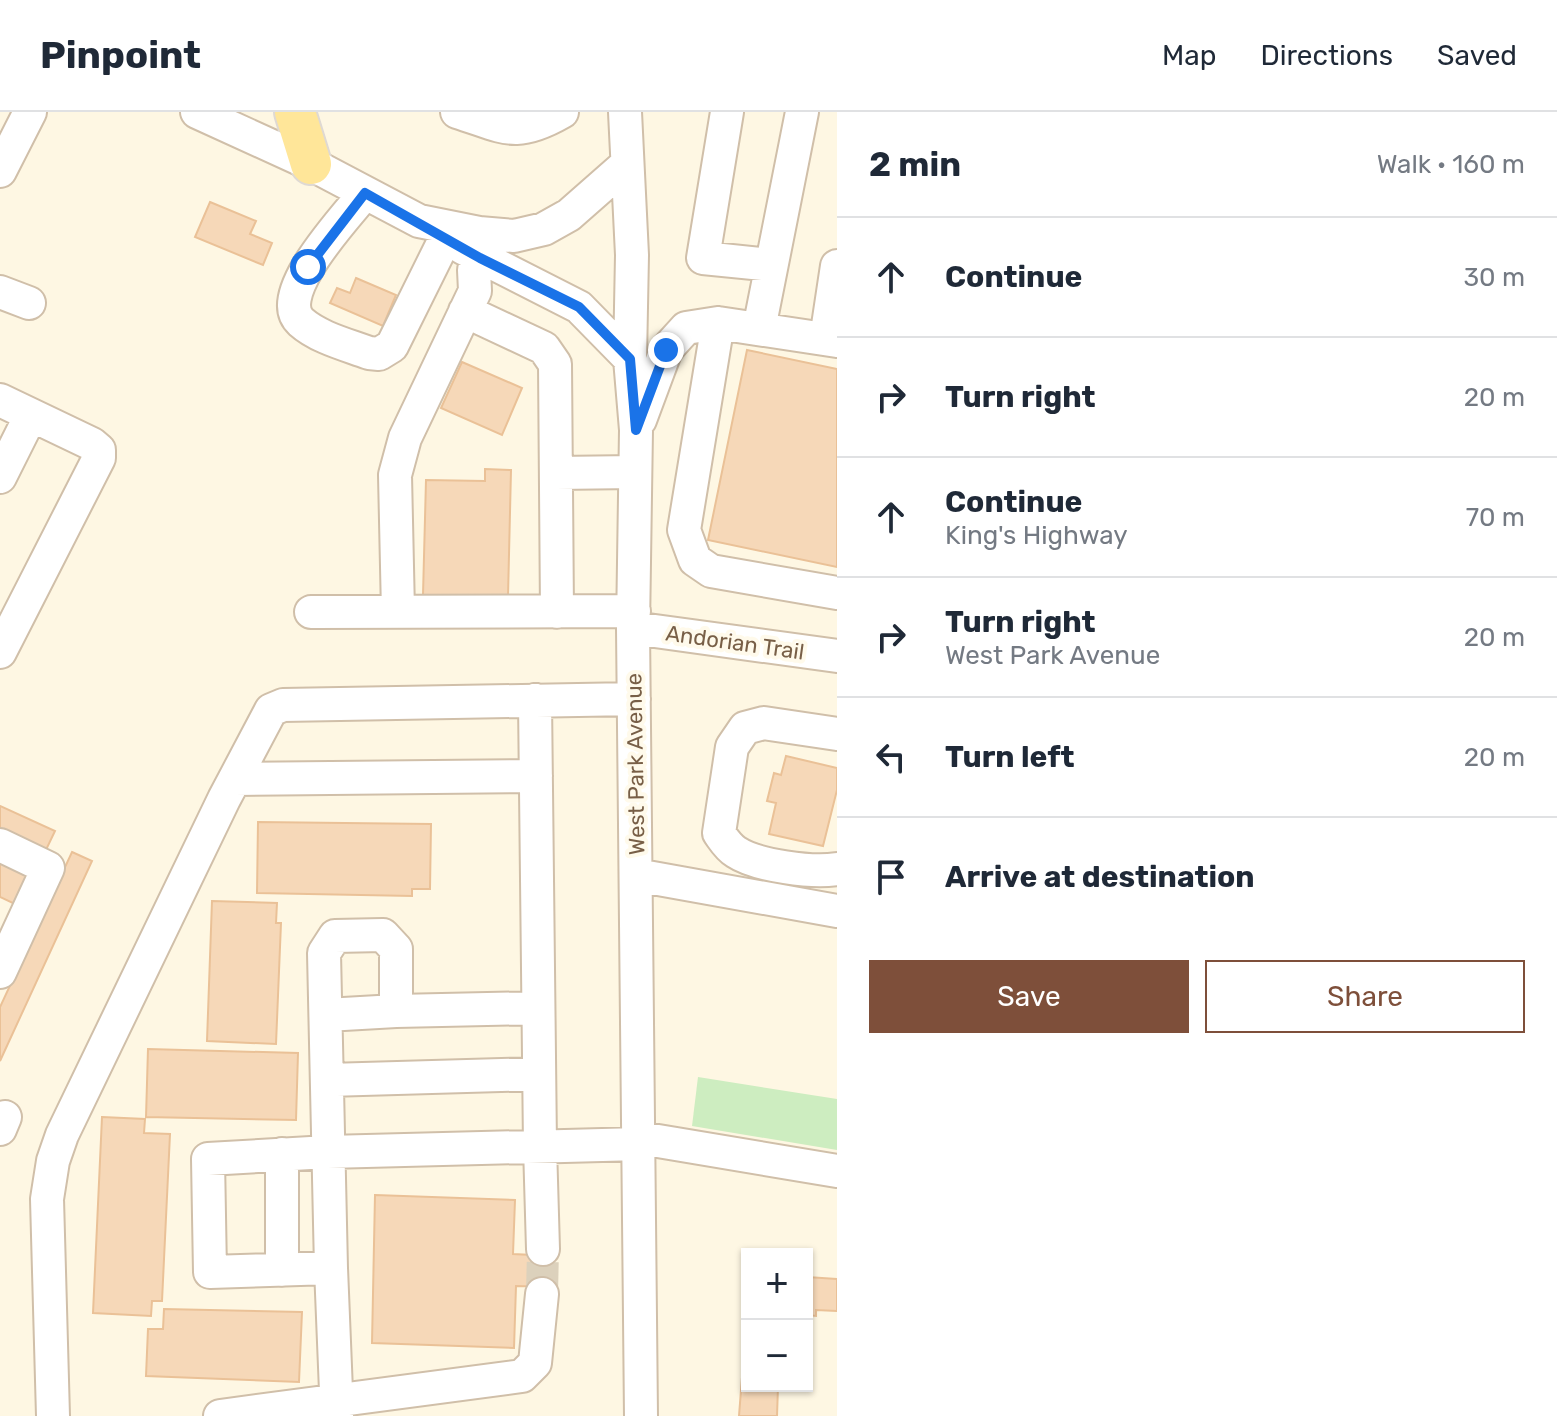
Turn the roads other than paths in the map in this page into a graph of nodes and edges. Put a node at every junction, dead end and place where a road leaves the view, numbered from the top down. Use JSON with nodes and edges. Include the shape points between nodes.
{"nodes":[{"id":1,"x":30,"y":112,"type":"edge"},
{"id":2,"x":197,"y":112,"type":"edge"},
{"id":3,"x":295,"y":112,"type":"edge"},
{"id":4,"x":457,"y":112,"type":"edge"},
{"id":5,"x":562,"y":112,"type":"edge"},
{"id":6,"x":625,"y":112,"type":"edge"},
{"id":7,"x":727,"y":112,"type":"edge"},
{"id":8,"x":802,"y":112,"type":"edge"},
{"id":9,"x":311,"y":164,"type":"junction"},
{"id":10,"x":627,"y":164,"type":"junction"},
{"id":11,"x":0,"y":171,"type":"edge"},
{"id":12,"x":365,"y":193,"type":"junction"},
{"id":13,"x":432,"y":229,"type":"junction"},
{"id":14,"x":480,"y":258,"type":"junction"},
{"id":15,"x":771,"y":265,"type":"junction"},
{"id":16,"x":837,"y":266,"type":"edge"},
{"id":17,"x":465,"y":311,"type":"junction"},
{"id":18,"x":718,"y":323,"type":"junction"},
{"id":19,"x":759,"y":329,"type":"junction"},
{"id":20,"x":831,"y":340,"type":"edge"},
{"id":21,"x":630,"y":359,"type":"junction"},
{"id":22,"x":0,"y":400,"type":"edge"},
{"id":23,"x":31,"y":415,"type":"junction"},
{"id":24,"x":636,"y":430,"type":"junction"},
{"id":25,"x":635,"y":472,"type":"junction"},
{"id":26,"x":556,"y":473,"type":"junction"},
{"id":27,"x":0,"y":477,"type":"edge"},
{"id":28,"x":837,"y":593,"type":"edge"},
{"id":29,"x":311,"y":612,"type":"dead end"},
{"id":30,"x":398,"y":612,"type":"junction"},
{"id":31,"x":557,"y":612,"type":"junction"},
{"id":32,"x":634,"y":620,"type":"junction"},
{"id":33,"x":0,"y":652,"type":"edge"},
{"id":34,"x":837,"y":656,"type":"edge"},
{"id":35,"x":634,"y":699,"type":"junction"},
{"id":36,"x":535,"y":700,"type":"junction"},
{"id":37,"x":837,"y":734,"type":"edge"},
{"id":38,"x":536,"y":776,"type":"junction"},
{"id":39,"x":235,"y":779,"type":"junction"},
{"id":40,"x":0,"y":845,"type":"edge"},
{"id":41,"x":837,"y":869,"type":"edge"},
{"id":42,"x":636,"y":875,"type":"junction"},
{"id":43,"x":837,"y":911,"type":"edge"},
{"id":44,"x":11,"y":918,"type":"edge"},
{"id":45,"x":0,"y":972,"type":"edge"},
{"id":46,"x":538,"y":1008,"type":"junction"},
{"id":47,"x":396,"y":1011,"type":"junction"},
{"id":48,"x":326,"y":1015,"type":"junction"},
{"id":49,"x":539,"y":1074,"type":"junction"},
{"id":50,"x":328,"y":1080,"type":"junction"},
{"id":51,"x":640,"y":1141,"type":"junction"},
{"id":52,"x":540,"y":1146,"type":"junction"},
{"id":53,"x":328,"y":1152,"type":"junction"},
{"id":54,"x":282,"y":1154,"type":"junction"},
{"id":55,"x":837,"y":1171,"type":"edge"},
{"id":56,"x":543,"y":1249,"type":"tunnel mouth"},
{"id":57,"x":331,"y":1268,"type":"junction"},
{"id":58,"x":282,"y":1270,"type":"junction"},
{"id":59,"x":542,"y":1294,"type":"tunnel mouth"},
{"id":60,"x":336,"y":1408,"type":"edge"},
{"id":61,"x":53,"y":1416,"type":"edge"},
{"id":62,"x":220,"y":1416,"type":"edge"},
{"id":63,"x":641,"y":1416,"type":"edge"}],
"edges":[{"from":1,"to":11,"type":"street"},
{"from":2,"to":9,"type":"street"},
{"from":3,"to":9,"type":"main road"},
{"from":4,"to":5,"type":"street","via":[[516,130],[538,126]]},
{"from":6,"to":10,"type":"street","name":"West Park Avenue"},
{"from":7,"to":15,"type":"street","via":[[703,258]]},
{"from":8,"to":15,"type":"street"},
{"from":9,"to":12,"type":"street"},
{"from":10,"to":13,"type":"street","via":[[569,215],[544,229],[514,236]]},
{"from":10,"to":21,"type":"street","name":"West Park Avenue"},
{"from":12,"to":13,"type":"street"},
{"from":12,"to":13,"type":"street","via":[[298,284],[295,315],[313,331],[369,353],[392,346]]},
{"from":13,"to":14,"type":"street"},
{"from":14,"to":17,"type":"street","via":[[474,270],[475,291]]},
{"from":14,"to":21,"type":"street","via":[[579,307]]},
{"from":15,"to":19,"type":"street"},
{"from":16,"to":20,"type":"street"},
{"from":17,"to":26,"type":"street","via":[[544,348],[555,364]]},
{"from":17,"to":30,"type":"street","via":[[405,438],[395,475]]},
{"from":18,"to":19,"type":"street"},
{"from":18,"to":24,"type":"street","via":[[686,328],[666,350]]},
{"from":18,"to":28,"type":"street","via":[[684,530],[695,560],[711,571]]},
{"from":19,"to":20,"type":"street"},
{"from":21,"to":24,"type":"street","name":"West Park Avenue"},
{"from":22,"to":23,"type":"street"},
{"from":23,"to":27,"type":"street"},
{"from":23,"to":33,"type":"street","via":[[92,444],[99,458]]},
{"from":24,"to":25,"type":"street","name":"West Park Avenue"},
{"from":25,"to":26,"type":"street"},
{"from":25,"to":32,"type":"street","name":"West Park Avenue"},
{"from":26,"to":31,"type":"street"},
{"from":29,"to":30,"type":"street","name":"Andorian Trail"},
{"from":30,"to":31,"type":"street","name":"Andorian Trail"},
{"from":31,"to":32,"type":"street","name":"Andorian Trail"},
{"from":32,"to":34,"type":"street","name":"Andorian Trail"},
{"from":32,"to":35,"type":"street","name":"West Park Avenue"},
{"from":35,"to":36,"type":"street"},
{"from":35,"to":42,"type":"street","name":"West Park Avenue"},
{"from":36,"to":38,"type":"street"},
{"from":36,"to":39,"type":"street","via":[[283,705],[271,710]]},
{"from":37,"to":41,"type":"street","via":[[764,723],[745,728],[732,747],[719,833],[738,854],[756,861]]},
{"from":38,"to":39,"type":"street"},
{"from":38,"to":46,"type":"street"},
{"from":39,"to":61,"type":"street","via":[[53,1161],[47,1199]]},
{"from":40,"to":44,"type":"street","via":[[48,868]]},
{"from":42,"to":43,"type":"street"},
{"from":42,"to":51,"type":"street","name":"West Park Avenue"},
{"from":44,"to":45,"type":"street"},
{"from":46,"to":47,"type":"street"},
{"from":46,"to":49,"type":"street"},
{"from":47,"to":48,"type":"street"},
{"from":47,"to":48,"type":"street","via":[[396,949],[383,935],[335,936],[324,953]]},
{"from":48,"to":50,"type":"street"},
{"from":49,"to":50,"type":"street"},
{"from":49,"to":52,"type":"street"},
{"from":50,"to":53,"type":"street"},
{"from":51,"to":52,"type":"street"},
{"from":51,"to":55,"type":"street"},
{"from":51,"to":63,"type":"street","name":"West Park Avenue"},
{"from":52,"to":53,"type":"street"},
{"from":52,"to":56,"type":"street"},
{"from":53,"to":54,"type":"street"},
{"from":53,"to":57,"type":"street"},
{"from":54,"to":58,"type":"street"},
{"from":54,"to":58,"type":"street","via":[[208,1159],[210,1272]]},
{"from":57,"to":58,"type":"street"},
{"from":57,"to":60,"type":"street"},
{"from":59,"to":60,"type":"street","via":[[535,1363],[522,1376]]},
{"from":60,"to":62,"type":"street"}]}
